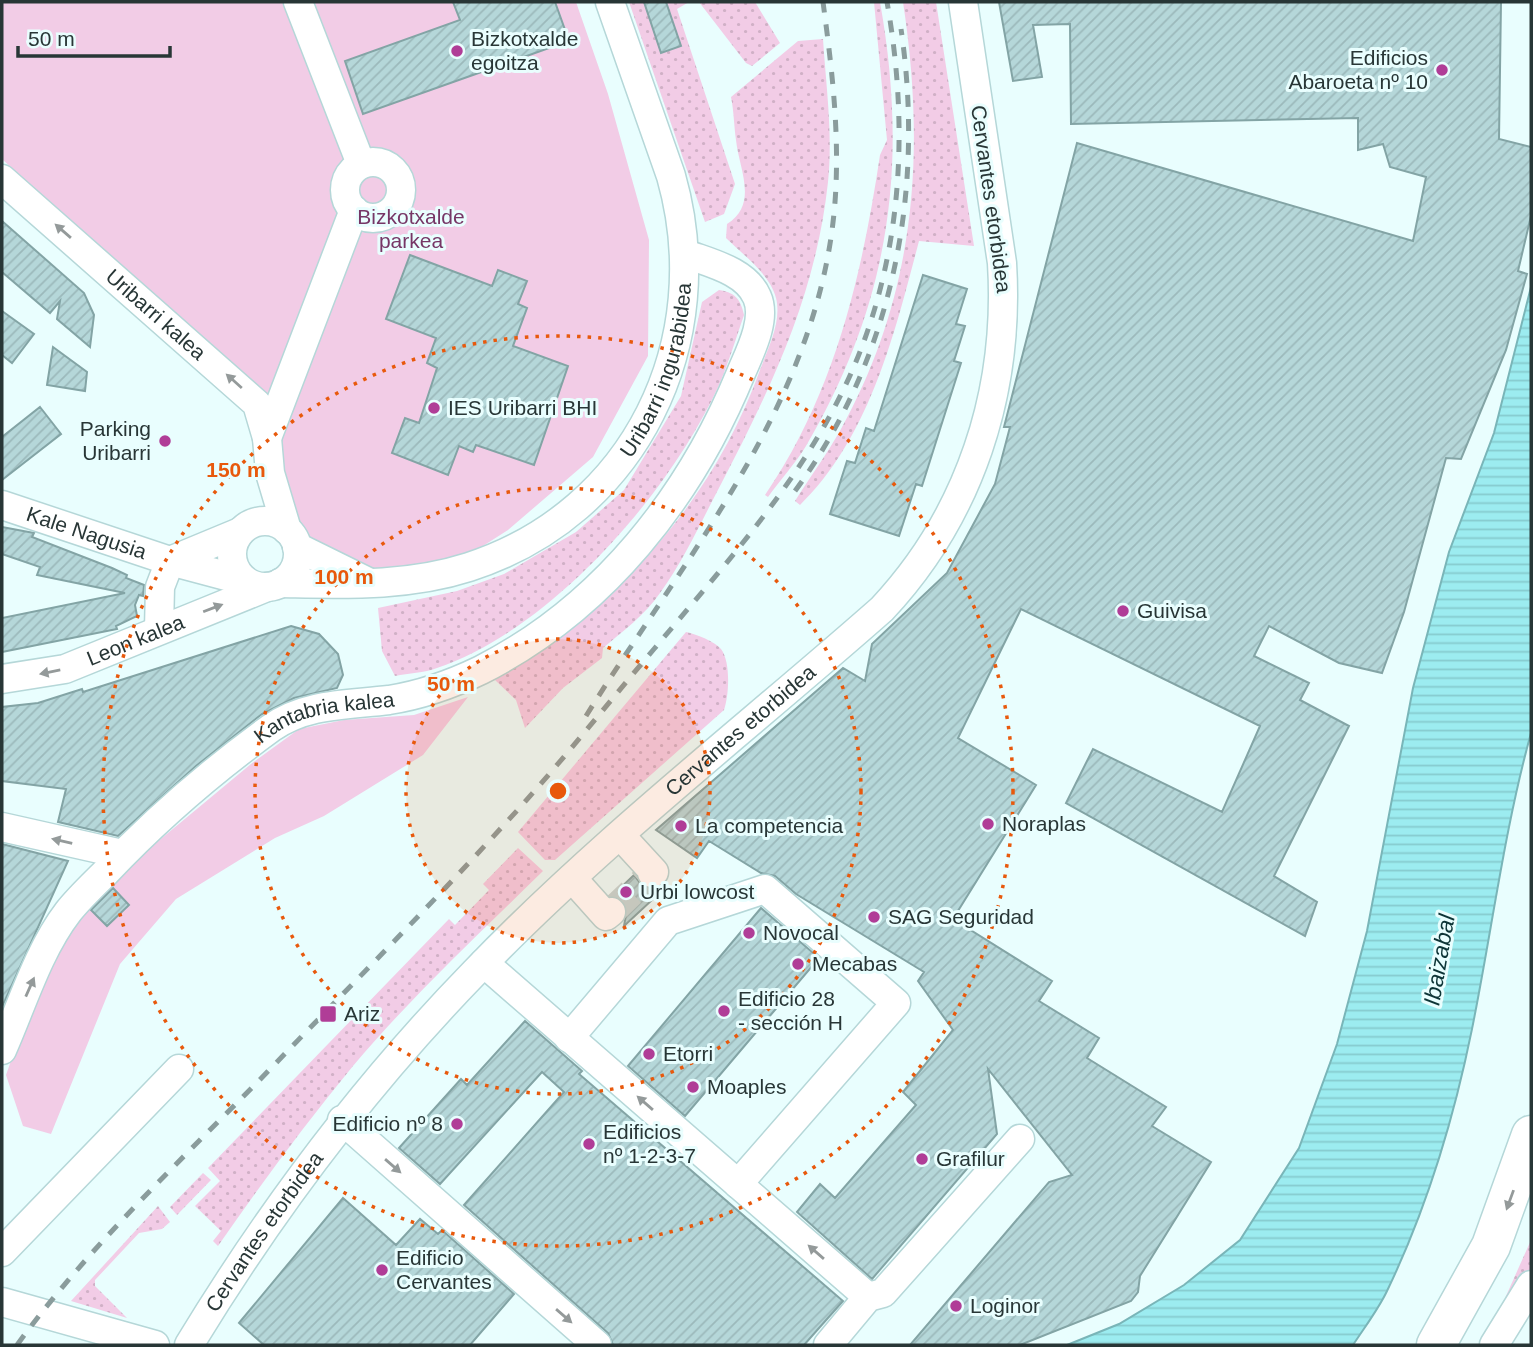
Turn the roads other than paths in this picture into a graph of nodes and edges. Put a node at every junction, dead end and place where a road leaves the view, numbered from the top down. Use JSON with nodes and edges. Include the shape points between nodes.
{"nodes":[{"id":1,"x":298,"y":2,"type":"edge"},
{"id":2,"x":610,"y":2,"type":"edge"},
{"id":3,"x":962,"y":2,"type":"edge"},
{"id":4,"x":361,"y":164,"type":"junction"},
{"id":5,"x":2,"y":179,"type":"edge"},
{"id":6,"x":354,"y":210,"type":"junction"},
{"id":7,"x":686,"y":254,"type":"junction"},
{"id":8,"x":267,"y":438,"type":"junction"},
{"id":9,"x":270,"y":473,"type":"junction"},
{"id":10,"x":2,"y":505,"type":"edge"},
{"id":11,"x":246,"y":528,"type":"junction"},
{"id":12,"x":292,"y":538,"type":"junction"},
{"id":13,"x":170,"y":561,"type":"junction"},
{"id":14,"x":264,"y":584,"type":"junction"},
{"id":15,"x":373,"y":584,"type":"junction"},
{"id":16,"x":159,"y":629,"type":"junction"},
{"id":17,"x":2,"y":679,"type":"edge"},
{"id":18,"x":2,"y":827,"type":"edge"},
{"id":19,"x":620,"y":835,"type":"junction"},
{"id":20,"x":122,"y":855,"type":"junction"},
{"id":21,"x":653,"y":873,"type":"dead end"},
{"id":22,"x":572,"y":878,"type":"junction"},
{"id":23,"x":611,"y":912,"type":"dead end"},
{"id":24,"x":484,"y":963,"type":"junction"},
{"id":25,"x":569,"y":1038,"type":"junction"},
{"id":26,"x":2,"y":1049,"type":"edge"},
{"id":27,"x":179,"y":1069,"type":"dead end"},
{"id":28,"x":342,"y":1120,"type":"junction"},
{"id":29,"x":1531,"y":1135,"type":"edge"},
{"id":30,"x":1020,"y":1139,"type":"dead end"},
{"id":31,"x":738,"y":1184,"type":"junction"},
{"id":32,"x":1531,"y":1216,"type":"edge"},
{"id":33,"x":2,"y":1252,"type":"edge"},
{"id":34,"x":1531,"y":1285,"type":"edge"},
{"id":35,"x":868,"y":1297,"type":"junction"},
{"id":36,"x":2,"y":1302,"type":"edge"},
{"id":37,"x":1491,"y":1342,"type":"edge"},
{"id":38,"x":155,"y":1345,"type":"edge"},
{"id":39,"x":189,"y":1345,"type":"edge"},
{"id":40,"x":597,"y":1345,"type":"edge"},
{"id":41,"x":828,"y":1345,"type":"edge"},
{"id":42,"x":1436,"y":1345,"type":"edge"}],
"edges":[{"from":1,"to":4,"type":"street"},
{"from":2,"to":7,"type":"street","name":"Uribarri ingurabidea","via":[[671,176]]},
{"from":3,"to":19,"type":"street","name":"Cervantes etorbidea","via":[[1005,300],[992,412],[970,474],[923,560],[882,609]]},
{"from":4,"to":6,"type":"street","via":[[346,181],[346,197]]},
{"from":4,"to":6,"type":"street","via":[[388,166],[399,180],[400,198],[380,217]]},
{"from":8,"to":5,"type":"street","name":"Uribarri kalea","one_way":true,"via":[[257,404],[239,386]]},
{"from":6,"to":8,"type":"street"},
{"from":7,"to":15,"type":"street","name":"Uribarri ingurabidea","via":[[685,292],[671,363],[645,425],[601,484],[550,526],[498,556],[429,577]]},
{"from":7,"to":20,"type":"street","name":"Kantabria kalea","via":[[746,281],[759,301],[758,323],[708,446],[665,512],[612,573],[515,650],[455,682],[413,695],[313,709],[274,726],[156,820]]},
{"from":8,"to":9,"type":"street","name":"Uribarri kalea"},
{"from":9,"to":11,"type":"street","name":"Uribarri kalea"},
{"from":9,"to":12,"type":"street","name":"Uribarri kalea"},
{"from":10,"to":13,"type":"street","name":"Kale Nagusia"},
{"from":11,"to":12,"type":"street","via":[[270,522]]},
{"from":11,"to":13,"type":"street","name":"Kale Nagusia"},
{"from":11,"to":14,"type":"street","via":[[232,552],[237,573]]},
{"from":12,"to":14,"type":"street","via":[[295,568]]},
{"from":12,"to":15,"type":"street"},
{"from":13,"to":14,"type":"street","name":"Kale Nagusia"},
{"from":13,"to":16,"type":"street","via":[[160,587]]},
{"from":14,"to":15,"type":"street","name":"Uribarri ingurabidea"},
{"from":16,"to":14,"type":"street","name":"Leon kalea","one_way":true},
{"from":16,"to":17,"type":"street","name":"Leon kalea","one_way":true,"via":[[65,669]]},
{"from":20,"to":18,"type":"street","one_way":true},
{"from":19,"to":21,"type":"street"},
{"from":19,"to":22,"type":"street","name":"Cervantes etorbidea"},
{"from":26,"to":20,"type":"street","name":"Kantabria kalea","one_way":true,"via":[[68,911]]},
{"from":22,"to":23,"type":"street","via":[[606,916]]},
{"from":22,"to":24,"type":"street","name":"Cervantes etorbidea"},
{"from":24,"to":25,"type":"street"},
{"from":24,"to":28,"type":"street","name":"Cervantes etorbidea"},
{"from":31,"to":25,"type":"street","one_way":true},
{"from":25,"to":31,"type":"street","via":[[668,921],[765,889],[896,1003]]},
{"from":27,"to":33,"type":"street"},
{"from":28,"to":39,"type":"street","name":"Cervantes etorbidea","via":[[234,1271]]},
{"from":28,"to":40,"type":"street","one_way":true},
{"from":29,"to":42,"type":"highway","one_way":true,"via":[[1491,1246]]},
{"from":30,"to":35,"type":"street","via":[[883,1293]]},
{"from":35,"to":31,"type":"street","one_way":true},
{"from":32,"to":37,"type":"highway","via":[[1498,1291]]},
{"from":34,"to":37,"type":"street"},
{"from":35,"to":41,"type":"street"},
{"from":36,"to":38,"type":"street"}]}
